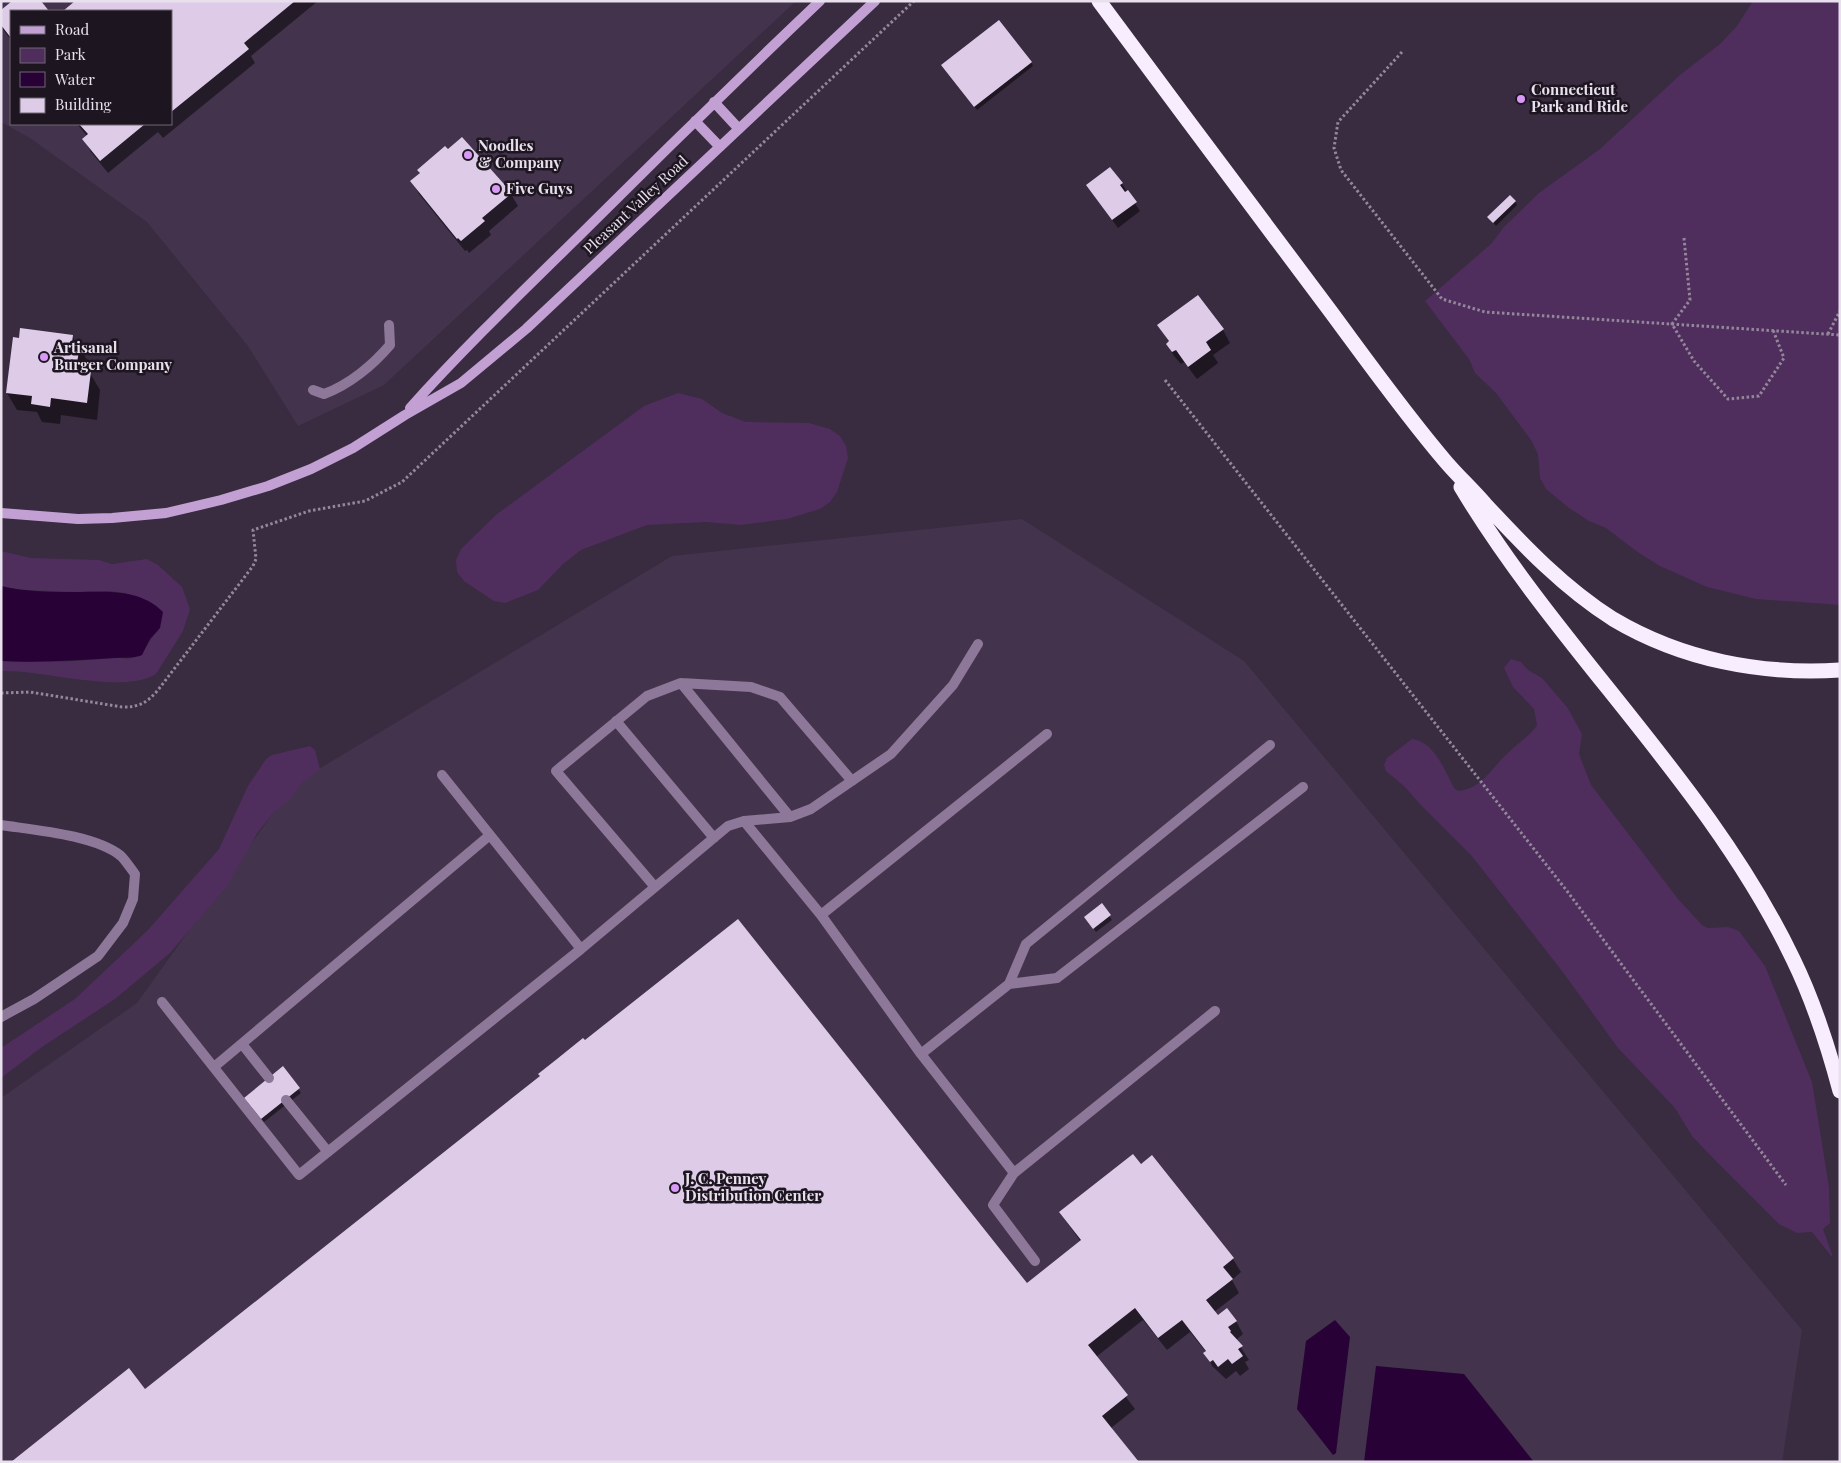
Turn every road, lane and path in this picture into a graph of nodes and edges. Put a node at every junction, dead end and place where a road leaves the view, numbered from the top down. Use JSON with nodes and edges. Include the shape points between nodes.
{"nodes":[{"id":1,"x":820,"y":1,"type":"edge"},
{"id":2,"x":874,"y":1,"type":"edge"},
{"id":3,"x":914,"y":1,"type":"edge"},
{"id":4,"x":1099,"y":1,"type":"edge"},
{"id":5,"x":1402,"y":52,"type":"dead end"},
{"id":6,"x":714,"y":102,"type":"junction"},
{"id":7,"x":695,"y":121,"type":"junction"},
{"id":8,"x":739,"y":128,"type":"junction"},
{"id":9,"x":720,"y":147,"type":"junction"},
{"id":10,"x":1684,"y":238,"type":"dead end"},
{"id":11,"x":1840,"y":311,"type":"edge"},
{"id":12,"x":1672,"y":324,"type":"junction"},
{"id":13,"x":388,"y":325,"type":"dead end"},
{"id":14,"x":1773,"y":330,"type":"junction"},
{"id":15,"x":1828,"y":334,"type":"junction"},
{"id":16,"x":1840,"y":335,"type":"edge"},
{"id":17,"x":1165,"y":380,"type":"dead end"},
{"id":18,"x":313,"y":390,"type":"dead end"},
{"id":19,"x":405,"y":415,"type":"junction"},
{"id":20,"x":1448,"y":464,"type":"junction"},
{"id":21,"x":1,"y":513,"type":"edge"},
{"id":22,"x":978,"y":644,"type":"dead end"},
{"id":23,"x":1840,"y":670,"type":"edge"},
{"id":24,"x":681,"y":683,"type":"junction"},
{"id":25,"x":1,"y":693,"type":"edge"},
{"id":26,"x":616,"y":722,"type":"junction"},
{"id":27,"x":1047,"y":734,"type":"dead end"},
{"id":28,"x":1270,"y":745,"type":"dead end"},
{"id":29,"x":442,"y":775,"type":"dead end"},
{"id":30,"x":852,"y":781,"type":"junction"},
{"id":31,"x":1303,"y":787,"type":"dead end"},
{"id":32,"x":790,"y":817,"type":"junction"},
{"id":33,"x":744,"y":821,"type":"junction"},
{"id":34,"x":1,"y":825,"type":"edge"},
{"id":35,"x":490,"y":836,"type":"junction"},
{"id":36,"x":714,"y":838,"type":"junction"},
{"id":37,"x":655,"y":887,"type":"junction"},
{"id":38,"x":821,"y":915,"type":"junction"},
{"id":39,"x":581,"y":949,"type":"junction"},
{"id":40,"x":1010,"y":984,"type":"junction"},
{"id":41,"x":162,"y":1002,"type":"dead end"},
{"id":42,"x":1215,"y":1011,"type":"dead end"},
{"id":43,"x":1,"y":1017,"type":"edge"},
{"id":44,"x":242,"y":1044,"type":"junction"},
{"id":45,"x":921,"y":1054,"type":"junction"},
{"id":46,"x":214,"y":1068,"type":"junction"},
{"id":47,"x":269,"y":1078,"type":"dead end"},
{"id":48,"x":1840,"y":1091,"type":"edge"},
{"id":49,"x":286,"y":1100,"type":"dead end"},
{"id":50,"x":328,"y":1152,"type":"junction"},
{"id":51,"x":1014,"y":1173,"type":"junction"},
{"id":52,"x":1786,"y":1185,"type":"dead end"},
{"id":53,"x":1035,"y":1261,"type":"dead end"}],
"edges":[{"from":1,"to":6,"type":"main road","name":"Pleasant Valley Road"},
{"from":2,"to":8,"type":"main road","name":"Pleasant Valley Road"},
{"from":3,"to":25,"type":"path","via":[[402,482],[365,501],[309,511],[253,530],[256,559],[253,566],[148,701],[131,707],[30,692]]},
{"from":4,"to":20,"type":"highway","via":[[1364,357]]},
{"from":5,"to":12,"type":"path","via":[[1338,122],[1334,148],[1341,170],[1442,300],[1485,312]]},
{"from":6,"to":7,"type":"main road","name":"Pleasant Valley Road"},
{"from":6,"to":8,"type":"main road"},
{"from":7,"to":9,"type":"main road"},
{"from":7,"to":19,"type":"main road","name":"Pleasant Valley Road","via":[[446,368]]},
{"from":8,"to":9,"type":"main road","name":"Pleasant Valley Road"},
{"from":9,"to":19,"type":"main road","name":"Pleasant Valley Road","via":[[526,329],[461,383]]},
{"from":10,"to":12,"type":"path","via":[[1690,300]]},
{"from":11,"to":15,"type":"path"},
{"from":12,"to":14,"type":"path"},
{"from":12,"to":14,"type":"path","via":[[1694,360],[1728,399],[1759,396],[1784,358]]},
{"from":13,"to":18,"type":"street","via":[[390,345],[382,355],[337,389],[324,394]]},
{"from":14,"to":15,"type":"path"},
{"from":15,"to":16,"type":"path"},
{"from":17,"to":52,"type":"path","via":[[1567,892]]},
{"from":19,"to":21,"type":"main road","name":"Pleasant Valley Road","via":[[321,465],[220,500],[166,513],[112,518],[50,518]]},
{"from":20,"to":23,"type":"highway","via":[[1512,534],[1558,578],[1634,631],[1681,650],[1733,664],[1790,671]]},
{"from":20,"to":48,"type":"highway","via":[[1502,551],[1676,775],[1757,894],[1803,980]]},
{"from":22,"to":30,"type":"street","via":[[953,685],[925,718],[891,754]]},
{"from":24,"to":26,"type":"street","via":[[647,696]]},
{"from":24,"to":30,"type":"street","via":[[751,687],[780,697]]},
{"from":24,"to":32,"type":"street"},
{"from":26,"to":36,"type":"street"},
{"from":26,"to":37,"type":"street","via":[[556,771]]},
{"from":27,"to":38,"type":"street"},
{"from":28,"to":40,"type":"street","via":[[1026,944]]},
{"from":29,"to":35,"type":"street"},
{"from":30,"to":32,"type":"street","via":[[810,809]]},
{"from":31,"to":40,"type":"street","via":[[1057,978]]},
{"from":32,"to":33,"type":"street"},
{"from":33,"to":36,"type":"street","via":[[728,826]]},
{"from":33,"to":38,"type":"street"},
{"from":34,"to":43,"type":"street","via":[[59,833],[98,845],[120,856],[135,874],[133,899],[123,923],[98,956]]},
{"from":35,"to":39,"type":"street"},
{"from":35,"to":44,"type":"street"},
{"from":36,"to":37,"type":"street"},
{"from":37,"to":39,"type":"street"},
{"from":38,"to":45,"type":"street"},
{"from":39,"to":50,"type":"street"},
{"from":40,"to":45,"type":"street"},
{"from":41,"to":46,"type":"street"},
{"from":42,"to":51,"type":"street"},
{"from":44,"to":46,"type":"street"},
{"from":44,"to":47,"type":"street"},
{"from":45,"to":51,"type":"street"},
{"from":46,"to":50,"type":"street","via":[[299,1176]]},
{"from":49,"to":50,"type":"street"},
{"from":51,"to":53,"type":"street","via":[[993,1205]]}]}
